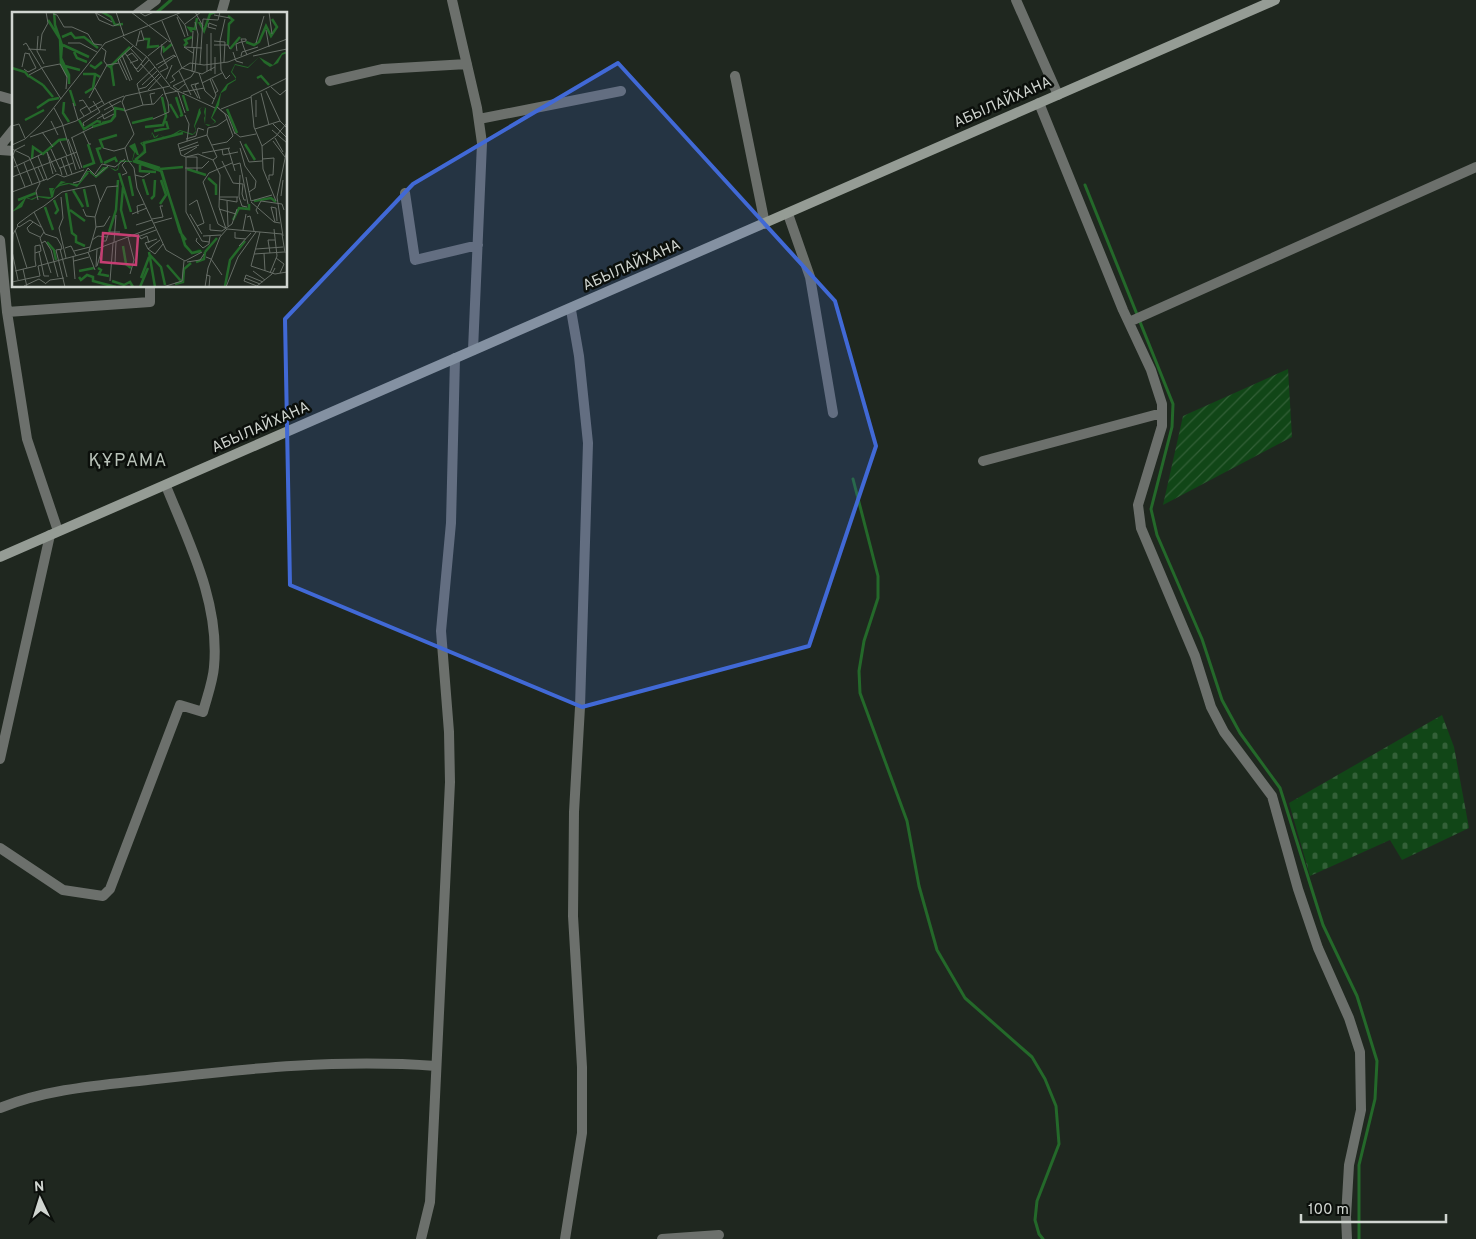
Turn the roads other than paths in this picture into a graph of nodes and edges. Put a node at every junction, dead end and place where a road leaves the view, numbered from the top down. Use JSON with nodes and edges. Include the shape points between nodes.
{"nodes":[{"id":1,"x":156,"y":0,"type":"edge"},
{"id":2,"x":452,"y":0,"type":"edge"},
{"id":3,"x":1016,"y":0,"type":"edge"},
{"id":4,"x":1275,"y":0,"type":"edge"},
{"id":5,"x":140,"y":12,"type":"edge"},
{"id":6,"x":467,"y":64,"type":"junction"},
{"id":7,"x":735,"y":76,"type":"dead end"},
{"id":8,"x":330,"y":81,"type":"dead end"},
{"id":9,"x":621,"y":91,"type":"dead end"},
{"id":10,"x":1058,"y":95,"type":"junction"},
{"id":11,"x":1039,"y":103,"type":"junction"},
{"id":12,"x":479,"y":119,"type":"junction"},
{"id":13,"x":12,"y":132,"type":"edge"},
{"id":14,"x":0,"y":148,"type":"edge"},
{"id":15,"x":1476,"y":167,"type":"edge"},
{"id":16,"x":405,"y":193,"type":"dead end"},
{"id":17,"x":788,"y":214,"type":"junction"},
{"id":18,"x":765,"y":224,"type":"junction"},
{"id":19,"x":0,"y":240,"type":"edge"},
{"id":20,"x":478,"y":245,"type":"junction"},
{"id":21,"x":150,"y":288,"type":"edge"},
{"id":22,"x":571,"y":310,"type":"junction"},
{"id":23,"x":7,"y":312,"type":"junction"},
{"id":24,"x":1129,"y":322,"type":"junction"},
{"id":25,"x":473,"y":350,"type":"junction"},
{"id":26,"x":455,"y":358,"type":"junction"},
{"id":27,"x":833,"y":412,"type":"dead end"},
{"id":28,"x":1162,"y":413,"type":"junction"},
{"id":29,"x":983,"y":461,"type":"dead end"},
{"id":30,"x":166,"y":486,"type":"junction"},
{"id":31,"x":54,"y":533,"type":"junction"},
{"id":32,"x":0,"y":557,"type":"edge"},
{"id":33,"x":0,"y":759,"type":"edge"},
{"id":34,"x":0,"y":848,"type":"edge"},
{"id":35,"x":436,"y":1066,"type":"junction"},
{"id":36,"x":0,"y":1108,"type":"edge"},
{"id":37,"x":719,"y":1235,"type":"dead end"},
{"id":38,"x":422,"y":1239,"type":"edge"},
{"id":39,"x":565,"y":1239,"type":"edge"},
{"id":40,"x":662,"y":1239,"type":"edge"},
{"id":41,"x":1347,"y":1239,"type":"edge"}],
"edges":[{"from":1,"to":5,"type":"street"},
{"from":2,"to":6,"type":"street"},
{"from":3,"to":10,"type":"street"},
{"from":4,"to":10,"type":"main road","name":"АБЫЛАЙХАНА"},
{"from":6,"to":8,"type":"street","via":[[382,69]]},
{"from":6,"to":12,"type":"street"},
{"from":7,"to":18,"type":"street"},
{"from":9,"to":12,"type":"street"},
{"from":10,"to":11,"type":"main road","name":"АБЫЛАЙХАНА"},
{"from":11,"to":17,"type":"main road","name":"АБЫЛАЙХАНА"},
{"from":11,"to":24,"type":"street"},
{"from":12,"to":20,"type":"street","via":[[482,143]]},
{"from":13,"to":14,"type":"street"},
{"from":15,"to":24,"type":"street"},
{"from":16,"to":20,"type":"street","via":[[415,260]]},
{"from":17,"to":18,"type":"main road","name":"АБЫЛАЙХАНА"},
{"from":17,"to":27,"type":"street","via":[[810,277]]},
{"from":18,"to":22,"type":"main road","name":"АБЫЛАЙХАНА"},
{"from":19,"to":23,"type":"street"},
{"from":20,"to":25,"type":"street"},
{"from":21,"to":23,"type":"street","via":[[150,302]]},
{"from":22,"to":25,"type":"main road","name":"АБЫЛАЙХАНА"},
{"from":22,"to":39,"type":"street","via":[[588,443],[573,916],[582,1067],[582,1132]]},
{"from":23,"to":31,"type":"street","via":[[27,439]]},
{"from":24,"to":28,"type":"street","via":[[1151,370]]},
{"from":25,"to":26,"type":"main road","name":"АБЫЛАЙХАНА"},
{"from":26,"to":30,"type":"main road","name":"АБЫЛАЙХАНА"},
{"from":26,"to":35,"type":"street","via":[[451,523],[440,631],[450,782]]},
{"from":28,"to":29,"type":"street"},
{"from":28,"to":41,"type":"street","via":[[1162,426],[1138,505],[1141,528],[1195,656],[1211,707],[1224,732],[1272,796],[1318,948],[1349,1018],[1360,1052],[1361,1110],[1349,1165]]},
{"from":30,"to":31,"type":"main road","name":"АБЫЛАЙХАНА"},
{"from":30,"to":34,"type":"street","via":[[203,579],[213,622],[214,667],[204,712],[180,705],[110,889],[103,896],[63,890]]},
{"from":31,"to":32,"type":"main road","name":"АБЫЛАЙХАНА"},
{"from":31,"to":33,"type":"street"},
{"from":35,"to":36,"type":"street","via":[[379,1062],[264,1067],[76,1088]]},
{"from":35,"to":38,"type":"street","via":[[430,1202]]},
{"from":37,"to":40,"type":"street"}]}
